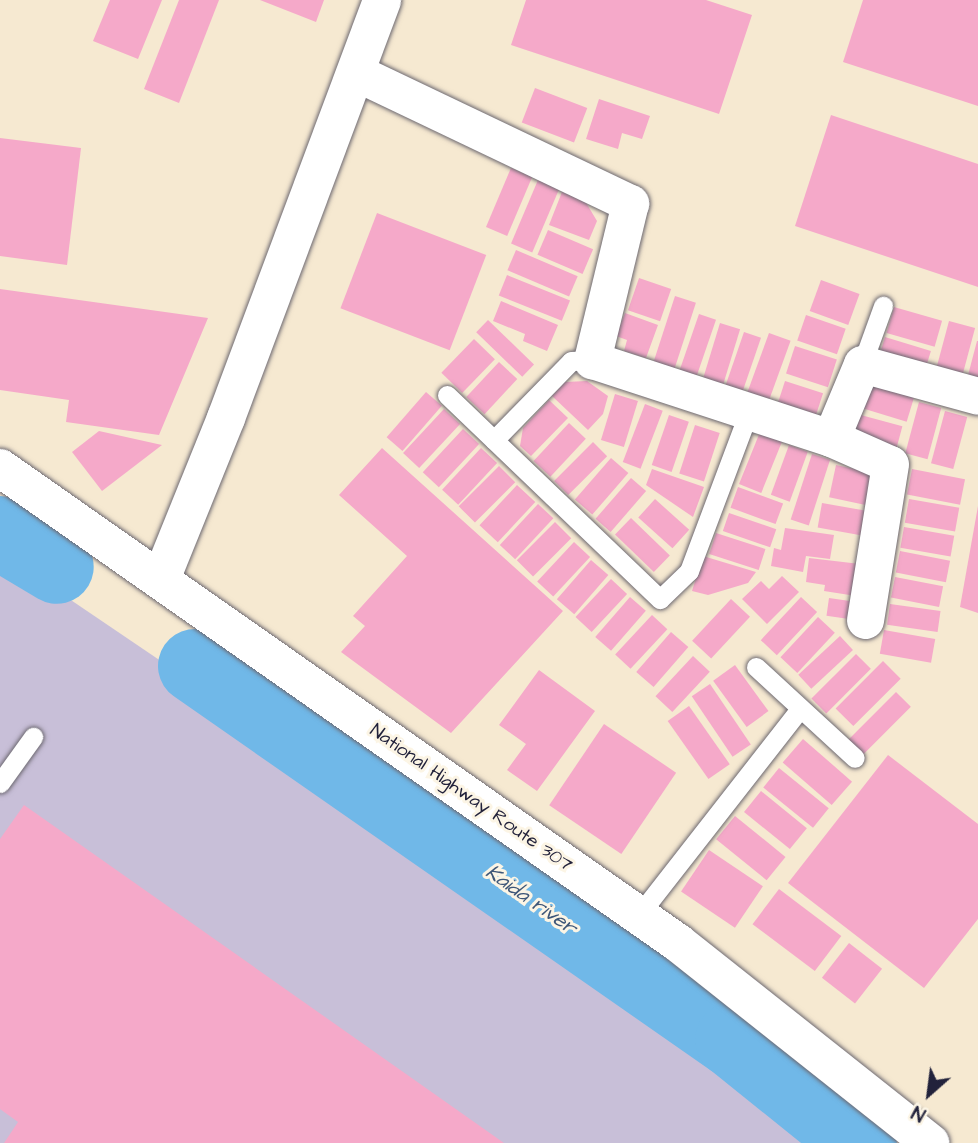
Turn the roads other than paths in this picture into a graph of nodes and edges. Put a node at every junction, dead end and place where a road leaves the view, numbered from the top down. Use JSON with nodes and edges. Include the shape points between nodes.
{"nodes":[{"id":1,"x":382,"y":0,"type":"edge"},
{"id":2,"x":355,"y":72,"type":"junction"},
{"id":3,"x":883,"y":306,"type":"dead end"},
{"id":4,"x":592,"y":360,"type":"junction"},
{"id":5,"x":862,"y":364,"type":"junction"},
{"id":6,"x":447,"y":395,"type":"dead end"},
{"id":7,"x":978,"y":396,"type":"edge"},
{"id":8,"x":750,"y":411,"type":"junction"},
{"id":9,"x":831,"y":438,"type":"junction"},
{"id":10,"x":494,"y":440,"type":"junction"},
{"id":11,"x":0,"y":468,"type":"edge"},
{"id":12,"x":161,"y":579,"type":"junction"},
{"id":13,"x":865,"y":620,"type":"dead end"},
{"id":14,"x":756,"y":667,"type":"dead end"},
{"id":15,"x":800,"y":709,"type":"junction"},
{"id":16,"x":33,"y":737,"type":"dead end"},
{"id":17,"x":855,"y":758,"type":"dead end"},
{"id":18,"x":0,"y":783,"type":"edge"},
{"id":19,"x":638,"y":916,"type":"junction"},
{"id":20,"x":930,"y":1143,"type":"edge"}],
"edges":[{"from":1,"to":2,"type":"main road"},
{"from":2,"to":4,"type":"street","via":[[630,203]]},
{"from":2,"to":12,"type":"main road"},
{"from":3,"to":5,"type":"lane"},
{"from":4,"to":8,"type":"street"},
{"from":4,"to":10,"type":"lane","via":[[570,361]]},
{"from":5,"to":7,"type":"street"},
{"from":5,"to":9,"type":"street"},
{"from":6,"to":10,"type":"lane"},
{"from":8,"to":9,"type":"street"},
{"from":8,"to":10,"type":"lane","via":[[689,571],[660,599]]},
{"from":9,"to":13,"type":"street","via":[[890,464]]},
{"from":11,"to":12,"type":"main road","name":"National Highway Route 307"},
{"from":12,"to":19,"type":"main road","name":"National Highway Route 307"},
{"from":14,"to":15,"type":"lane"},
{"from":15,"to":17,"type":"lane"},
{"from":15,"to":19,"type":"lane"},
{"from":16,"to":18,"type":"lane"},
{"from":19,"to":20,"type":"main road","name":"National Highway Route 307"}]}
